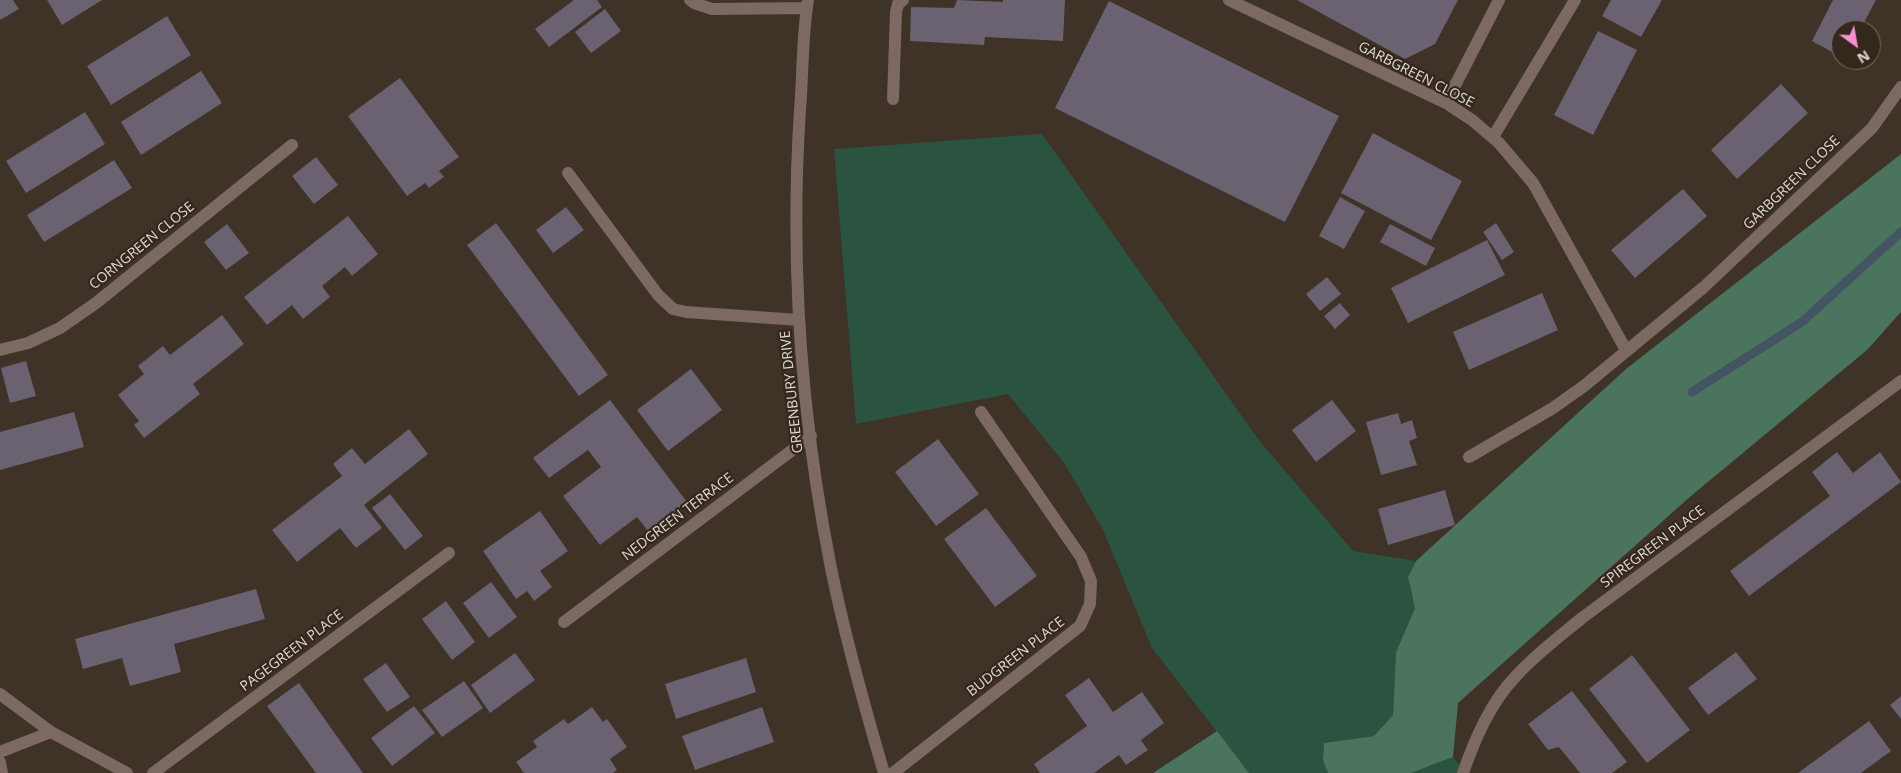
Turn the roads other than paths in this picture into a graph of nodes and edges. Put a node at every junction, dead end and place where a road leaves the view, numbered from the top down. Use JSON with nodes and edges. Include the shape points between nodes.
{"nodes":[{"id":1,"x":690,"y":0,"type":"edge"},
{"id":2,"x":903,"y":0,"type":"edge"},
{"id":3,"x":1499,"y":0,"type":"edge"},
{"id":4,"x":1575,"y":0,"type":"edge"},
{"id":5,"x":1233,"y":1,"type":"edge"},
{"id":6,"x":808,"y":4,"type":"edge"},
{"id":7,"x":1901,"y":87,"type":"edge"},
{"id":8,"x":893,"y":99,"type":"dead end"},
{"id":9,"x":1446,"y":103,"type":"junction"},
{"id":10,"x":1493,"y":137,"type":"junction"},
{"id":11,"x":292,"y":145,"type":"dead end"},
{"id":12,"x":568,"y":173,"type":"dead end"},
{"id":13,"x":799,"y":320,"type":"junction"},
{"id":14,"x":0,"y":350,"type":"edge"},
{"id":15,"x":1626,"y":350,"type":"junction"},
{"id":16,"x":1901,"y":381,"type":"edge"},
{"id":17,"x":981,"y":412,"type":"dead end"},
{"id":18,"x":810,"y":436,"type":"junction"},
{"id":19,"x":1469,"y":457,"type":"dead end"},
{"id":20,"x":448,"y":553,"type":"dead end"},
{"id":21,"x":564,"y":622,"type":"dead end"},
{"id":22,"x":0,"y":694,"type":"edge"},
{"id":23,"x":50,"y":732,"type":"junction"},
{"id":24,"x":0,"y":752,"type":"edge"},
{"id":25,"x":0,"y":762,"type":"edge"},
{"id":26,"x":2,"y":773,"type":"edge"},
{"id":27,"x":127,"y":773,"type":"edge"},
{"id":28,"x":153,"y":773,"type":"edge"},
{"id":29,"x":884,"y":773,"type":"edge"},
{"id":30,"x":893,"y":773,"type":"edge"},
{"id":31,"x":1463,"y":773,"type":"edge"}],
"edges":[{"from":1,"to":6,"type":"street","via":[[712,9]]},
{"from":2,"to":8,"type":"street","via":[[896,12]]},
{"from":3,"to":9,"type":"street"},
{"from":4,"to":10,"type":"street"},
{"from":5,"to":9,"type":"street","name":"GARBGREEN CLOSE"},
{"from":6,"to":13,"type":"street","name":"GREENBURY DRIVE","via":[[796,196]]},
{"from":7,"to":15,"type":"street","name":"GARBGREEN CLOSE","via":[[1872,128],[1804,194],[1704,287]]},
{"from":9,"to":10,"type":"street","name":"GARBGREEN CLOSE"},
{"from":10,"to":15,"type":"street","name":"GARBGREEN CLOSE","via":[[1533,183]]},
{"from":11,"to":14,"type":"street","name":"CORNGREEN CLOSE","via":[[96,303],[60,328],[28,343]]},
{"from":12,"to":13,"type":"street","via":[[658,294],[673,309]]},
{"from":13,"to":18,"type":"street","name":"GREENBURY DRIVE"},
{"from":15,"to":19,"type":"street","name":"GARBGREEN CLOSE","via":[[1553,408]]},
{"from":16,"to":31,"type":"street","name":"SPIREGREEN PLACE","via":[[1540,652],[1514,677],[1490,710]]},
{"from":17,"to":30,"type":"street","name":"BUDGREEN PLACE","via":[[1081,557],[1091,581],[1090,604],[1080,626]]},
{"from":18,"to":21,"type":"street","name":"NEDGREEN TERRACE"},
{"from":18,"to":29,"type":"street","name":"GREENBURY DRIVE","via":[[831,568],[854,668]]},
{"from":20,"to":28,"type":"street","name":"PAGEGREEN PLACE"},
{"from":22,"to":23,"type":"street"},
{"from":23,"to":24,"type":"street"},
{"from":23,"to":27,"type":"street"},
{"from":25,"to":26,"type":"street"}]}
